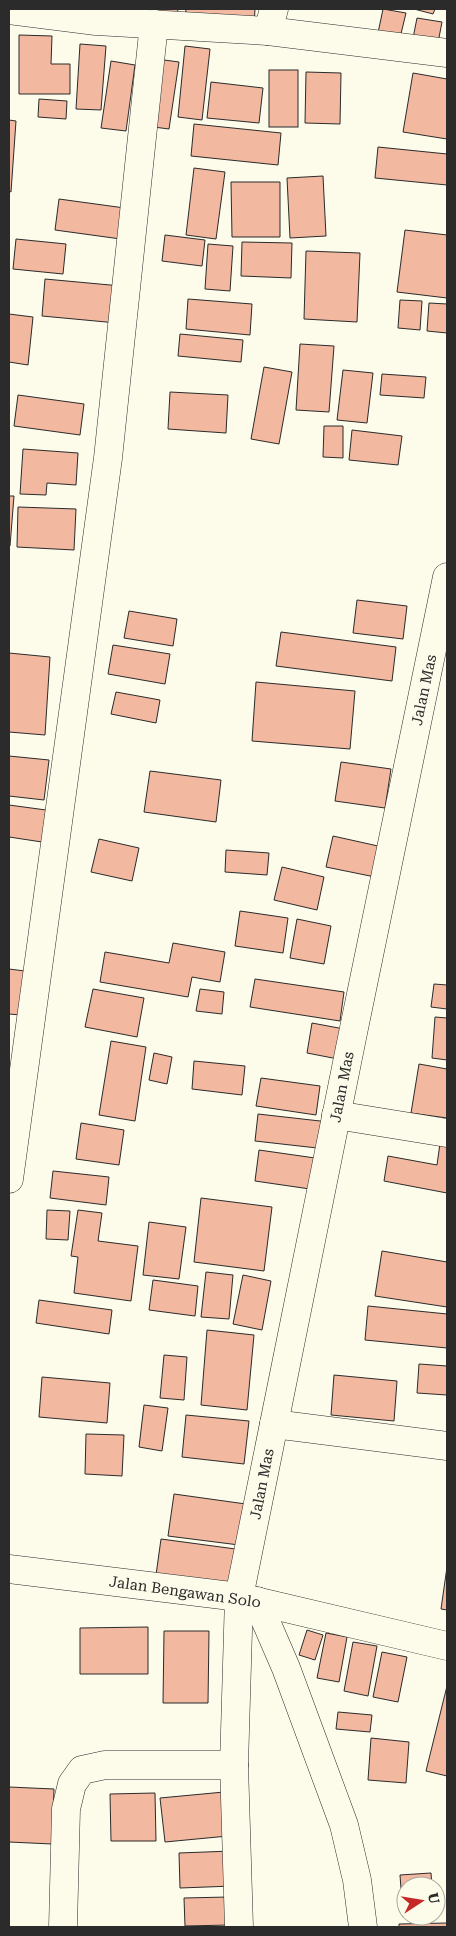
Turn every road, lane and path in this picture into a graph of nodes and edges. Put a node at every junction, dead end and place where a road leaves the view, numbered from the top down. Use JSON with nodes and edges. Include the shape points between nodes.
{"nodes":[{"id":1,"x":9,"y":10,"type":"edge"},
{"id":2,"x":271,"y":20,"type":"edge"},
{"id":3,"x":154,"y":24,"type":"junction"},
{"id":4,"x":447,"y":53,"type":"edge"},
{"id":5,"x":447,"y":577,"type":"edge"},
{"id":6,"x":336,"y":1115,"type":"junction"},
{"id":7,"x":447,"y":1133,"type":"edge"},
{"id":8,"x":9,"y":1179,"type":"edge"},
{"id":9,"x":274,"y":1424,"type":"junction"},
{"id":10,"x":447,"y":1446,"type":"edge"},
{"id":11,"x":9,"y":1569,"type":"edge"},
{"id":12,"x":248,"y":1599,"type":"junction"},
{"id":13,"x":447,"y":1646,"type":"edge"},
{"id":14,"x":234,"y":1765,"type":"junction"},
{"id":15,"x":63,"y":1927,"type":"edge"},
{"id":16,"x":239,"y":1927,"type":"edge"},
{"id":17,"x":363,"y":1927,"type":"edge"}],
"edges":[{"from":1,"to":3,"type":"street","via":[[96,21]]},
{"from":2,"to":3,"type":"street"},
{"from":2,"to":4,"type":"street"},
{"from":3,"to":8,"type":"street","via":[[108,458]]},
{"from":5,"to":6,"type":"street","name":"Jalan Mas"},
{"from":6,"to":7,"type":"street"},
{"from":6,"to":9,"type":"street","name":"Jalan Mas"},
{"from":9,"to":10,"type":"street"},
{"from":9,"to":12,"type":"street","name":"Jalan Mas"},
{"from":11,"to":12,"type":"street","name":"Jalan Bengawan Solo"},
{"from":12,"to":13,"type":"street","name":"Jalan Bengawan Solo"},
{"from":12,"to":14,"type":"street","name":"Jalan Mas"},
{"from":12,"to":17,"type":"street","via":[[286,1668],[344,1825],[357,1880]]},
{"from":14,"to":15,"type":"street","via":[[104,1765],[82,1770],[72,1784],[66,1809]]},
{"from":14,"to":16,"type":"street","name":"Jalan Mas"}]}
